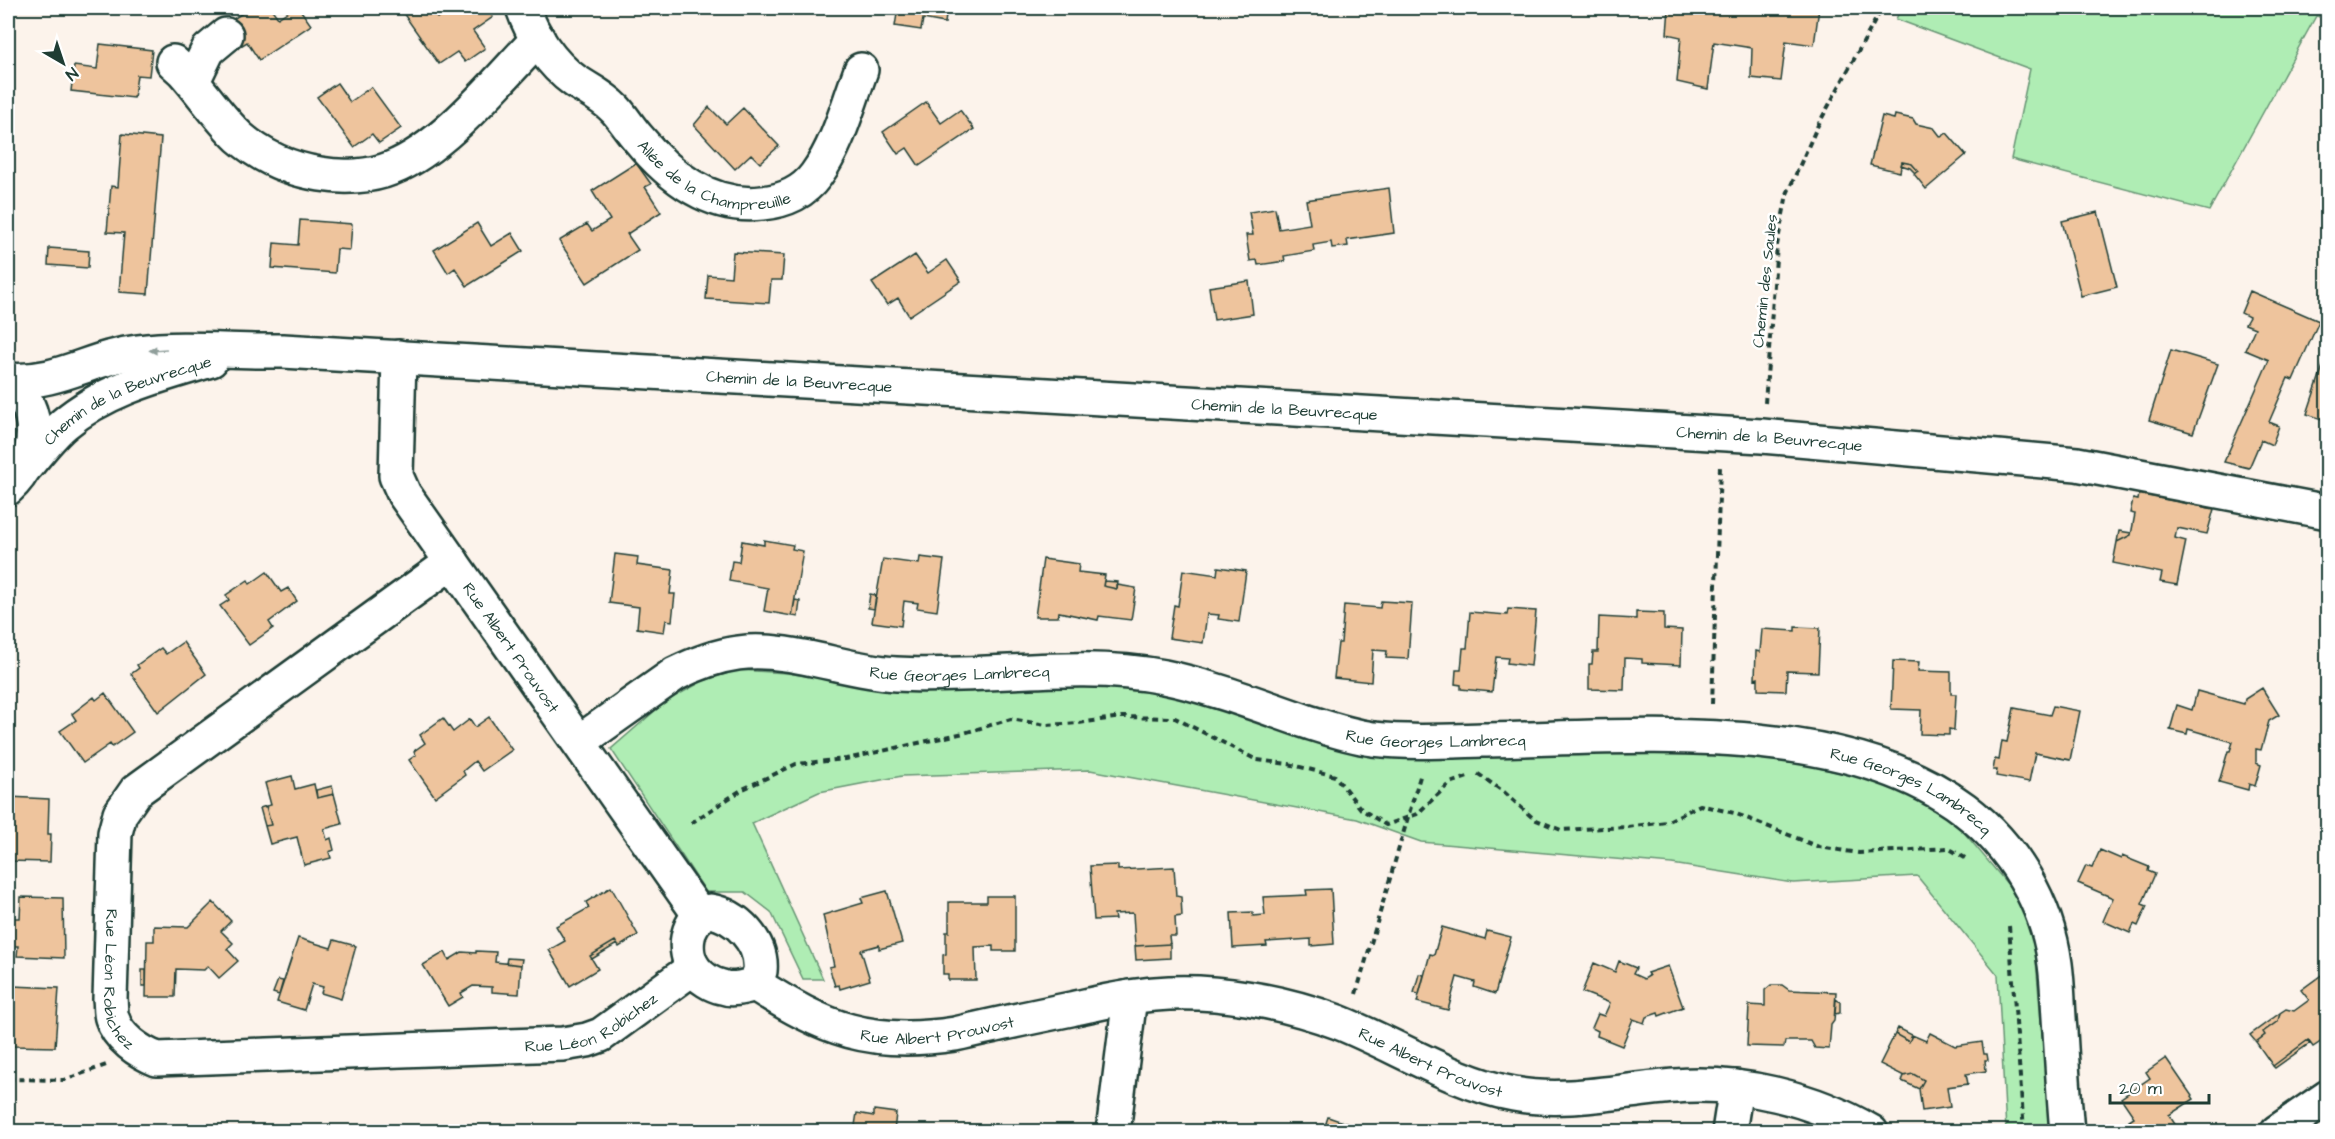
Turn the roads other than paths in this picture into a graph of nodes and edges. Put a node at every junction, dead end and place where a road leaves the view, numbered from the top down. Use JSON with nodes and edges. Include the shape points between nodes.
{"nodes":[{"id":1,"x":523,"y":8,"type":"edge"},
{"id":2,"x":226,"y":35,"type":"dead end"},
{"id":3,"x":538,"y":39,"type":"junction"},
{"id":4,"x":861,"y":70,"type":"dead end"},
{"id":5,"x":238,"y":352,"type":"junction"},
{"id":6,"x":399,"y":357,"type":"junction"},
{"id":7,"x":8,"y":380,"type":"edge"},
{"id":8,"x":17,"y":477,"type":"edge"},
{"id":9,"x":2328,"y":512,"type":"edge"},
{"id":10,"x":452,"y":562,"type":"junction"},
{"id":11,"x":579,"y":742,"type":"junction"},
{"id":12,"x":699,"y":914,"type":"junction"},
{"id":13,"x":693,"y":968,"type":"junction"},
{"id":14,"x":755,"y":984,"type":"junction"},
{"id":15,"x":1130,"y":997,"type":"junction"},
{"id":16,"x":1736,"y":1087,"type":"junction"},
{"id":17,"x":2318,"y":1113,"type":"edge"},
{"id":18,"x":1113,"y":1131,"type":"edge"},
{"id":19,"x":1729,"y":1131,"type":"edge"},
{"id":20,"x":1872,"y":1131,"type":"edge"},
{"id":21,"x":2067,"y":1131,"type":"edge"},
{"id":22,"x":2277,"y":1131,"type":"edge"}],
"edges":[{"from":1,"to":3,"type":"street","name":"Allée de la Champreuille"},
{"from":2,"to":3,"type":"street","via":[[183,72],[239,136],[266,158],[336,177],[391,169],[424,150]]},
{"from":3,"to":4,"type":"street","name":"Allée de la Champreuille","via":[[563,70],[616,110],[652,154],[681,180],[713,198],[744,204],[785,198],[797,193],[816,175],[834,144]]},
{"from":5,"to":6,"type":"street","name":"Chemin de la Beuvrecque"},
{"from":5,"to":7,"type":"street","name":"Chemin de la Beuvrecque","one_way":true,"via":[[134,352],[102,359],[49,379]]},
{"from":5,"to":8,"type":"street","name":"Chemin de la Beuvrecque","via":[[138,383],[92,405],[49,438]]},
{"from":6,"to":9,"type":"street","name":"Chemin de la Beuvrecque","via":[[1762,436],[2077,464]]},
{"from":6,"to":10,"type":"street","name":"Rue Albert Prouvost","via":[[396,476],[404,494]]},
{"from":7,"to":8,"type":"street","via":[[25,399],[34,423],[33,449]]},
{"from":10,"to":11,"type":"street","name":"Rue Albert Prouvost"},
{"from":10,"to":13,"type":"street","name":"Rue Léon Robichez","via":[[136,791],[120,814],[115,832],[112,1019],[141,1053],[157,1059],[571,1042],[602,1035]]},
{"from":11,"to":12,"type":"street","name":"Rue Albert Prouvost"},
{"from":11,"to":21,"type":"street","name":"Rue Georges Lambrecq","via":[[691,666],[739,653],[762,652],[893,674],[1118,670],[1196,685],[1352,735],[1395,741],[1711,738],[1793,745],[1873,764],[1943,795],[1978,820],[2012,855],[2031,889],[2044,918],[2055,965]]},
{"from":12,"to":13,"type":"street","via":[[689,928],[688,949]]},
{"from":12,"to":14,"type":"street","via":[[721,912],[747,932],[757,949],[760,970]]},
{"from":13,"to":14,"type":"street","via":[[704,979],[723,988]]},
{"from":14,"to":15,"type":"street","name":"Rue Albert Prouvost","via":[[825,1023],[849,1032],[892,1038],[955,1034]]},
{"from":15,"to":16,"type":"street","name":"Rue Albert Prouvost","via":[[1182,993],[1294,1008],[1347,1026],[1466,1079],[1513,1094],[1561,1097],[1676,1086]]},
{"from":15,"to":18,"type":"street"},
{"from":16,"to":19,"type":"street"},
{"from":16,"to":20,"type":"street","name":"Rue Albert Prouvost","via":[[1802,1101]]},
{"from":17,"to":22,"type":"street"}]}
